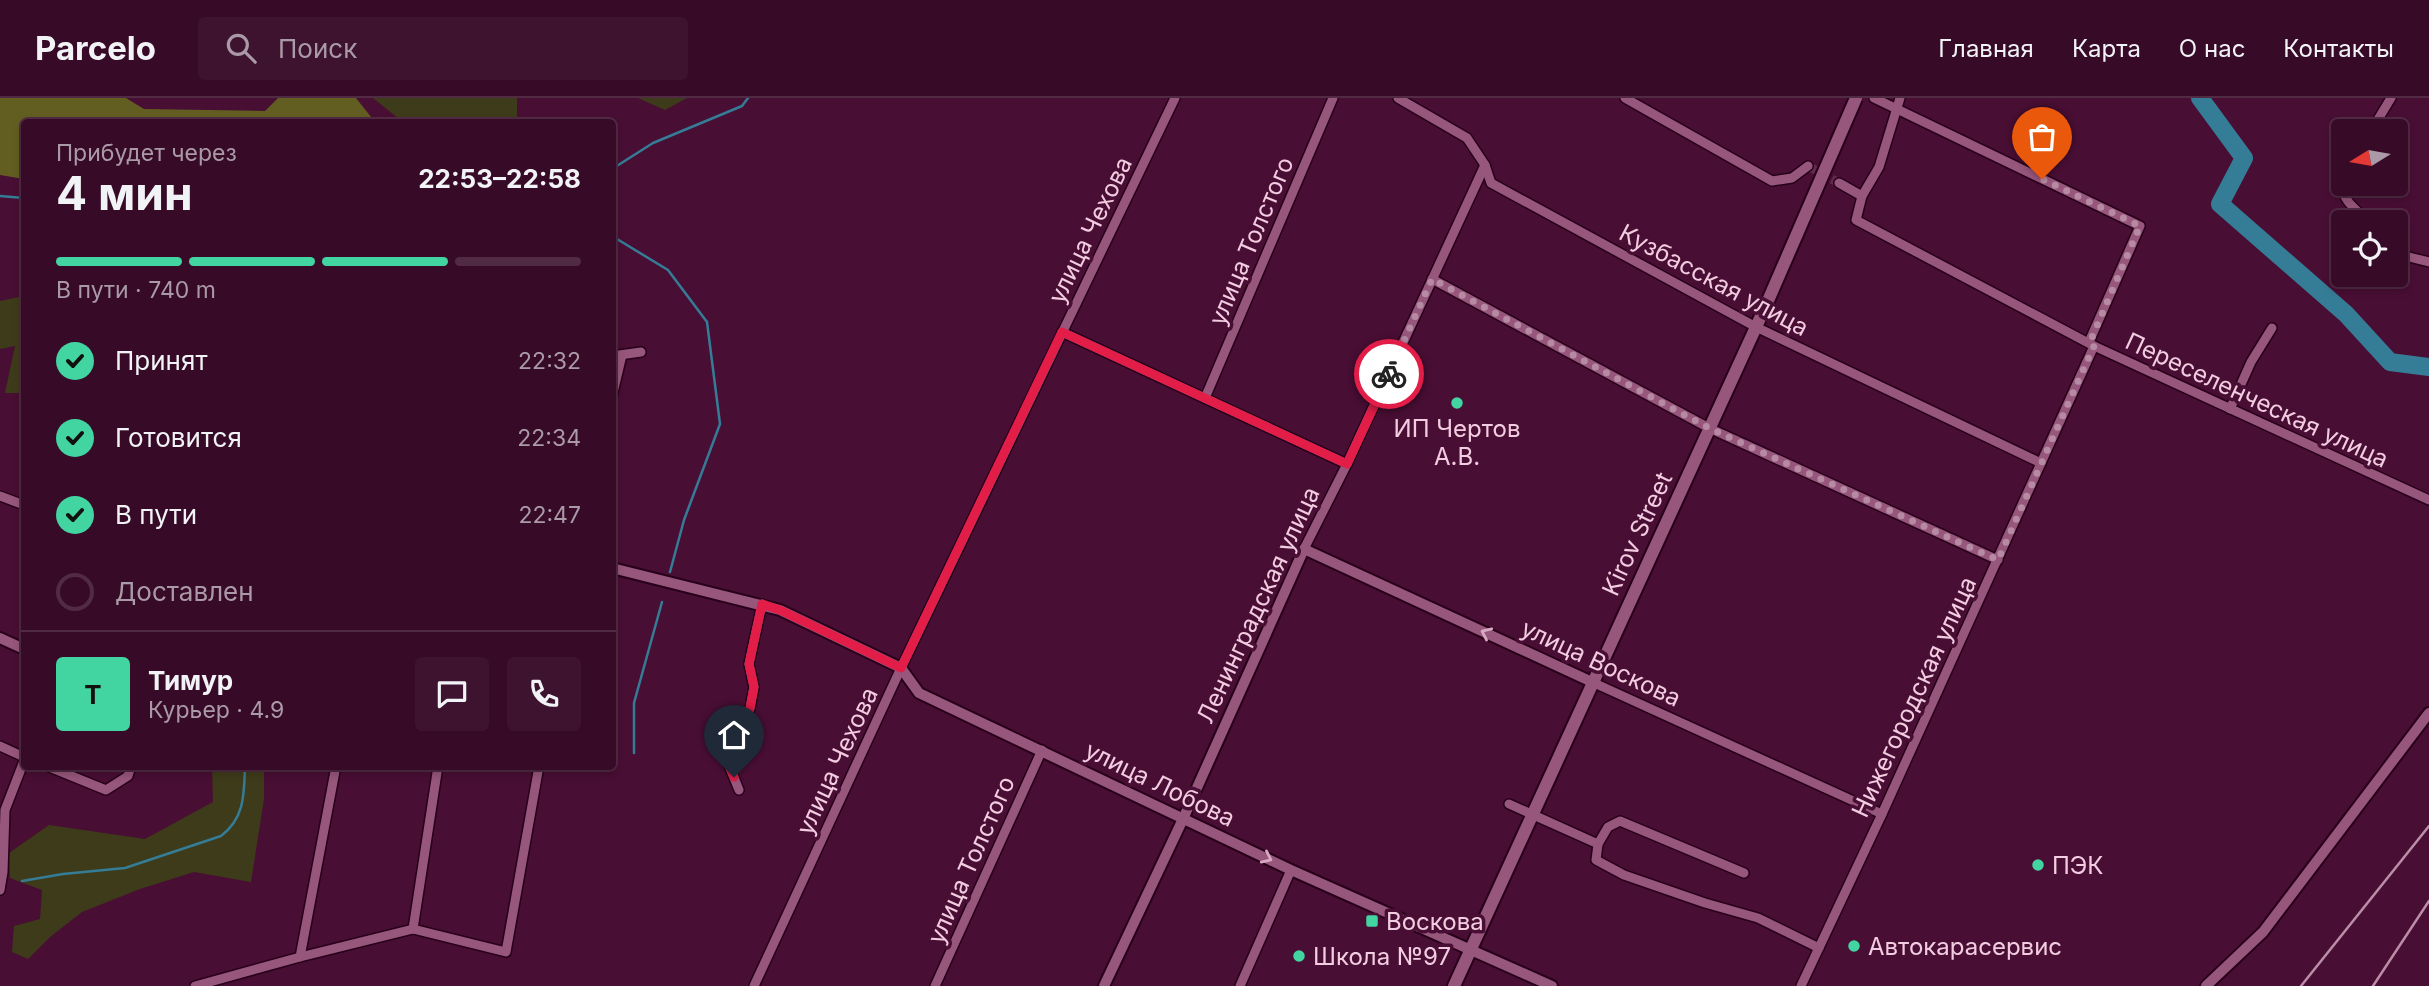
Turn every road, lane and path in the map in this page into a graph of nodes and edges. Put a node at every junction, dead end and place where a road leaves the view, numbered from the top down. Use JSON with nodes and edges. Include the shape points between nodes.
{"nodes":[{"id":1,"x":1175,"y":98,"type":"edge"},
{"id":2,"x":1333,"y":98,"type":"edge"},
{"id":3,"x":1398,"y":98,"type":"edge"},
{"id":4,"x":1625,"y":98,"type":"edge"},
{"id":5,"x":1856,"y":98,"type":"edge"},
{"id":6,"x":1874,"y":98,"type":"edge"},
{"id":7,"x":1900,"y":98,"type":"edge"},
{"id":8,"x":2391,"y":98,"type":"edge"},
{"id":9,"x":1895,"y":109,"type":"junction"},
{"id":10,"x":2378,"y":119,"type":"edge"},
{"id":11,"x":1485,"y":165,"type":"junction"},
{"id":12,"x":1808,"y":166,"type":"dead end"},
{"id":13,"x":1839,"y":183,"type":"tunnel mouth"},
{"id":14,"x":1863,"y":196,"type":"junction"},
{"id":15,"x":2344,"y":196,"type":"edge"},
{"id":16,"x":2357,"y":210,"type":"edge"},
{"id":17,"x":2408,"y":257,"type":"edge"},
{"id":18,"x":2429,"y":262,"type":"edge"},
{"id":19,"x":1432,"y":279,"type":"junction"},
{"id":20,"x":1756,"y":327,"type":"junction"},
{"id":21,"x":2272,"y":328,"type":"dead end"},
{"id":22,"x":1062,"y":332,"type":"junction"},
{"id":23,"x":2092,"y":344,"type":"junction"},
{"id":24,"x":641,"y":352,"type":"dead end"},
{"id":25,"x":617,"y":355,"type":"edge"},
{"id":26,"x":1205,"y":398,"type":"junction"},
{"id":27,"x":2230,"y":409,"type":"junction"},
{"id":28,"x":1709,"y":428,"type":"junction"},
{"id":29,"x":1347,"y":464,"type":"junction"},
{"id":30,"x":2040,"y":464,"type":"junction"},
{"id":31,"x":0,"y":496,"type":"edge"},
{"id":32,"x":2429,"y":500,"type":"edge"},
{"id":33,"x":21,"y":504,"type":"edge"},
{"id":34,"x":1304,"y":549,"type":"junction"},
{"id":35,"x":1998,"y":560,"type":"junction"},
{"id":36,"x":616,"y":569,"type":"edge"},
{"id":37,"x":762,"y":604,"type":"junction"},
{"id":38,"x":0,"y":638,"type":"edge"},
{"id":39,"x":21,"y":648,"type":"edge"},
{"id":40,"x":901,"y":668,"type":"junction"},
{"id":41,"x":1592,"y":682,"type":"junction"},
{"id":42,"x":2429,"y":713,"type":"edge"},
{"id":43,"x":0,"y":746,"type":"edge"},
{"id":44,"x":1042,"y":750,"type":"junction"},
{"id":45,"x":21,"y":757,"type":"edge"},
{"id":46,"x":21,"y":767,"type":"edge"},
{"id":47,"x":57,"y":770,"type":"edge"},
{"id":48,"x":130,"y":770,"type":"edge"},
{"id":49,"x":335,"y":770,"type":"edge"},
{"id":50,"x":437,"y":770,"type":"edge"},
{"id":51,"x":538,"y":770,"type":"edge"},
{"id":52,"x":739,"y":790,"type":"dead end"},
{"id":53,"x":1509,"y":804,"type":"dead end"},
{"id":54,"x":1882,"y":814,"type":"junction"},
{"id":55,"x":1531,"y":815,"type":"junction"},
{"id":56,"x":1183,"y":819,"type":"junction"},
{"id":57,"x":1598,"y":844,"type":"junction"},
{"id":58,"x":1291,"y":870,"type":"junction"},
{"id":59,"x":1744,"y":873,"type":"dead end"},
{"id":60,"x":0,"y":890,"type":"edge"},
{"id":61,"x":413,"y":929,"type":"junction"},
{"id":62,"x":1472,"y":948,"type":"junction"},
{"id":63,"x":1819,"y":948,"type":"junction"},
{"id":64,"x":300,"y":957,"type":"junction"},
{"id":65,"x":195,"y":986,"type":"edge"},
{"id":66,"x":754,"y":986,"type":"edge"},
{"id":67,"x":934,"y":986,"type":"edge"},
{"id":68,"x":1104,"y":986,"type":"edge"},
{"id":69,"x":1240,"y":986,"type":"edge"},
{"id":70,"x":1454,"y":986,"type":"edge"},
{"id":71,"x":1552,"y":986,"type":"edge"},
{"id":72,"x":1801,"y":986,"type":"edge"},
{"id":73,"x":2206,"y":986,"type":"edge"}],
"edges":[{"from":1,"to":22,"type":"street","name":"улица Чехова"},
{"from":2,"to":26,"type":"street","name":"улица Толстого"},
{"from":3,"to":11,"type":"street","name":"Кузбасская улица","via":[[1467,138]]},
{"from":4,"to":12,"type":"street","via":[[1772,181],[1791,178]]},
{"from":5,"to":20,"type":"main road","name":"Kirov Street","bridge":true},
{"from":6,"to":9,"type":"street"},
{"from":7,"to":9,"type":"street"},
{"from":8,"to":10,"type":"street"},
{"from":9,"to":14,"type":"street","via":[[1879,167]]},
{"from":9,"to":23,"type":"street","name":"Нижегородская улица","via":[[2140,226]]},
{"from":11,"to":19,"type":"street","name":"Ленинградская улица"},
{"from":11,"to":20,"type":"street","name":"Кузбасская улица","via":[[1491,183]]},
{"from":13,"to":14,"type":"street"},
{"from":14,"to":23,"type":"street","name":"Переселенческая улица","via":[[1856,220]]},
{"from":15,"to":16,"type":"street"},
{"from":17,"to":18,"type":"street"},
{"from":19,"to":28,"type":"street"},
{"from":19,"to":29,"type":"street","name":"Ленинградская улица"},
{"from":20,"to":28,"type":"main road","name":"Kirov Street"},
{"from":20,"to":30,"type":"street","name":"Кузбасская улица"},
{"from":21,"to":27,"type":"street"},
{"from":22,"to":26,"type":"street"},
{"from":22,"to":40,"type":"street","name":"улица Чехова"},
{"from":23,"to":27,"type":"street","name":"Переселенческая улица"},
{"from":23,"to":30,"type":"street","name":"Нижегородская улица"},
{"from":24,"to":25,"type":"street"},
{"from":26,"to":29,"type":"street"},
{"from":27,"to":32,"type":"street","name":"Переселенческая улица"},
{"from":28,"to":35,"type":"street"},
{"from":28,"to":41,"type":"main road","name":"Kirov Street"},
{"from":29,"to":34,"type":"street","name":"Ленинградская улица"},
{"from":30,"to":35,"type":"street","name":"Нижегородская улица"},
{"from":31,"to":33,"type":"street"},
{"from":41,"to":34,"type":"street","name":"улица Воскова","one_way":true},
{"from":34,"to":56,"type":"street","name":"Ленинградская улица"},
{"from":35,"to":54,"type":"street","name":"Нижегородская улица"},
{"from":36,"to":37,"type":"street","name":"улица Лобова"},
{"from":37,"to":40,"type":"street","name":"улица Лобова"},
{"from":37,"to":52,"type":"street","via":[[749,664],[754,687],[750,708],[728,763]]},
{"from":38,"to":39,"type":"street"},
{"from":40,"to":44,"type":"street","name":"улица Лобова","via":[[919,693]]},
{"from":40,"to":66,"type":"street","name":"улица Чехова"},
{"from":41,"to":54,"type":"street","name":"улица Воскова"},
{"from":41,"to":55,"type":"main road","name":"Kirov Street"},
{"from":42,"to":73,"type":"street","via":[[2263,932]]},
{"from":43,"to":45,"type":"street"},
{"from":44,"to":56,"type":"street","name":"улица Лобова"},
{"from":44,"to":67,"type":"street","name":"улица Толстого"},
{"from":46,"to":60,"type":"street","via":[[5,810]]},
{"from":47,"to":48,"type":"street","via":[[106,790]]},
{"from":49,"to":64,"type":"street"},
{"from":50,"to":61,"type":"street"},
{"from":51,"to":61,"type":"street","via":[[506,952]]},
{"from":53,"to":55,"type":"street"},
{"from":54,"to":63,"type":"street","name":"Нижегородская улица"},
{"from":55,"to":57,"type":"street"},
{"from":55,"to":62,"type":"main road","name":"Kirov Street"},
{"from":56,"to":58,"type":"street","name":"улица Лобова","one_way":true},
{"from":56,"to":68,"type":"street","name":"Ленинградская улица"},
{"from":57,"to":59,"type":"street","via":[[1608,827],[1620,821]]},
{"from":57,"to":63,"type":"street","via":[[1596,860],[1624,875],[1758,918]]},
{"from":58,"to":62,"type":"street","name":"улица Лобова"},
{"from":58,"to":69,"type":"street"},
{"from":61,"to":64,"type":"street"},
{"from":62,"to":70,"type":"main road","name":"Kirov Street"},
{"from":62,"to":71,"type":"street","name":"улица Лобова"},
{"from":63,"to":72,"type":"street","name":"Нижегородская улица"},
{"from":64,"to":65,"type":"street"}]}
